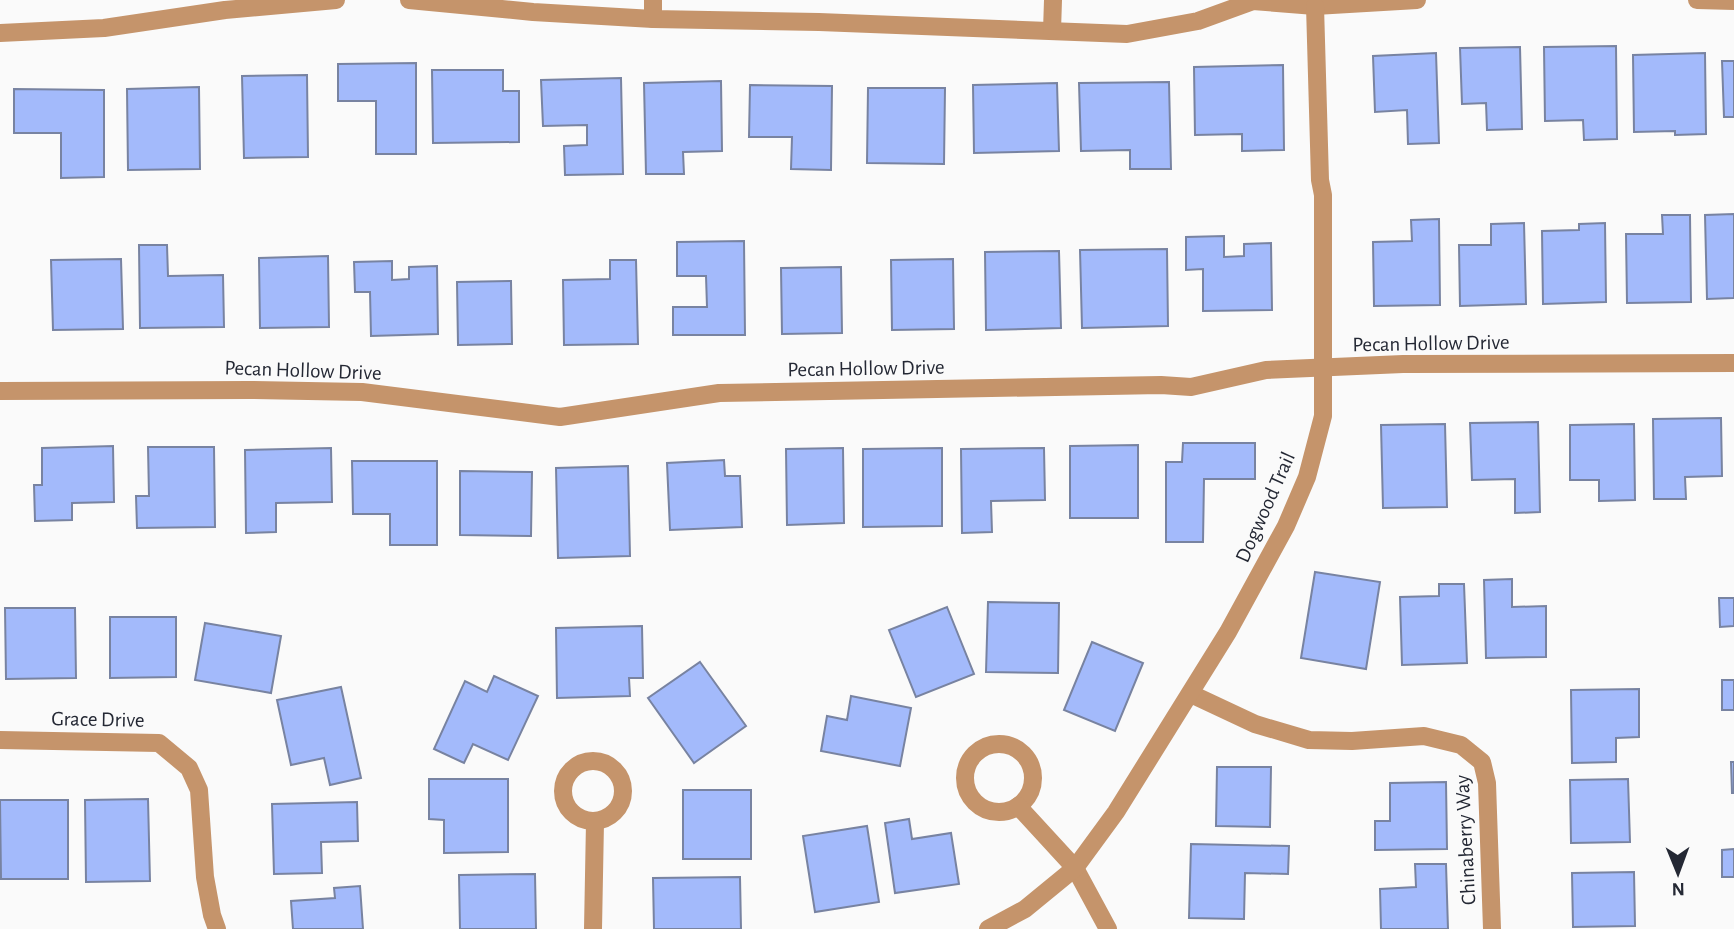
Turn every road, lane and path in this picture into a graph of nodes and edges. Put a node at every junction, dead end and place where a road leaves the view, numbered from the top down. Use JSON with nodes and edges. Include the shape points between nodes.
{"nodes":[{"id":1,"x":336,"y":0,"type":"edge"},
{"id":2,"x":409,"y":0,"type":"edge"},
{"id":3,"x":653,"y":0,"type":"edge"},
{"id":4,"x":1053,"y":0,"type":"edge"},
{"id":5,"x":1417,"y":0,"type":"edge"},
{"id":6,"x":1697,"y":0,"type":"edge"},
{"id":7,"x":1734,"y":1,"type":"edge"},
{"id":8,"x":1315,"y":6,"type":"junction"},
{"id":9,"x":653,"y":19,"type":"junction"},
{"id":10,"x":1052,"y":31,"type":"junction"},
{"id":11,"x":0,"y":33,"type":"edge"},
{"id":12,"x":1734,"y":363,"type":"edge"},
{"id":13,"x":1323,"y":367,"type":"junction"},
{"id":14,"x":0,"y":391,"type":"edge"},
{"id":15,"x":1191,"y":694,"type":"junction"},
{"id":16,"x":0,"y":740,"type":"edge"},
{"id":17,"x":1018,"y":806,"type":"dead end"},
{"id":18,"x":595,"y":822,"type":"dead end"},
{"id":19,"x":1075,"y":868,"type":"junction"},
{"id":20,"x":217,"y":929,"type":"edge"},
{"id":21,"x":593,"y":929,"type":"edge"},
{"id":22,"x":988,"y":929,"type":"edge"},
{"id":23,"x":1108,"y":929,"type":"edge"},
{"id":24,"x":1492,"y":929,"type":"edge"}],
"edges":[{"from":1,"to":11,"type":"street","via":[[104,28]]},
{"from":2,"to":9,"type":"street"},
{"from":3,"to":9,"type":"street"},
{"from":4,"to":10,"type":"street"},
{"from":5,"to":8,"type":"street"},
{"from":6,"to":7,"type":"street"},
{"from":8,"to":10,"type":"street","via":[[1253,1],[1198,21],[1127,34]]},
{"from":8,"to":13,"type":"street","name":"Dogwood Trail"},
{"from":9,"to":10,"type":"street"},
{"from":12,"to":13,"type":"street","name":"Pecan Hollow Drive"},
{"from":13,"to":14,"type":"street","name":"Pecan Hollow Drive","via":[[1266,370],[1191,387],[719,393],[560,417],[362,392]]},
{"from":13,"to":15,"type":"street","name":"Dogwood Trail","via":[[1323,416],[1307,477],[1274,550]]},
{"from":15,"to":19,"type":"street","name":"Dogwood Trail"},
{"from":15,"to":24,"type":"street","name":"Chinaberry Way","via":[[1255,724],[1309,740],[1424,736],[1461,745],[1472,753],[1482,762],[1487,783]]},
{"from":16,"to":20,"type":"street","name":"Grace Drive","via":[[159,743],[189,768],[199,790],[205,877]]},
{"from":17,"to":19,"type":"street"},
{"from":18,"to":21,"type":"street"},
{"from":19,"to":22,"type":"street","name":"Dogwood Trail","via":[[1025,909]]},
{"from":19,"to":23,"type":"street"}]}
